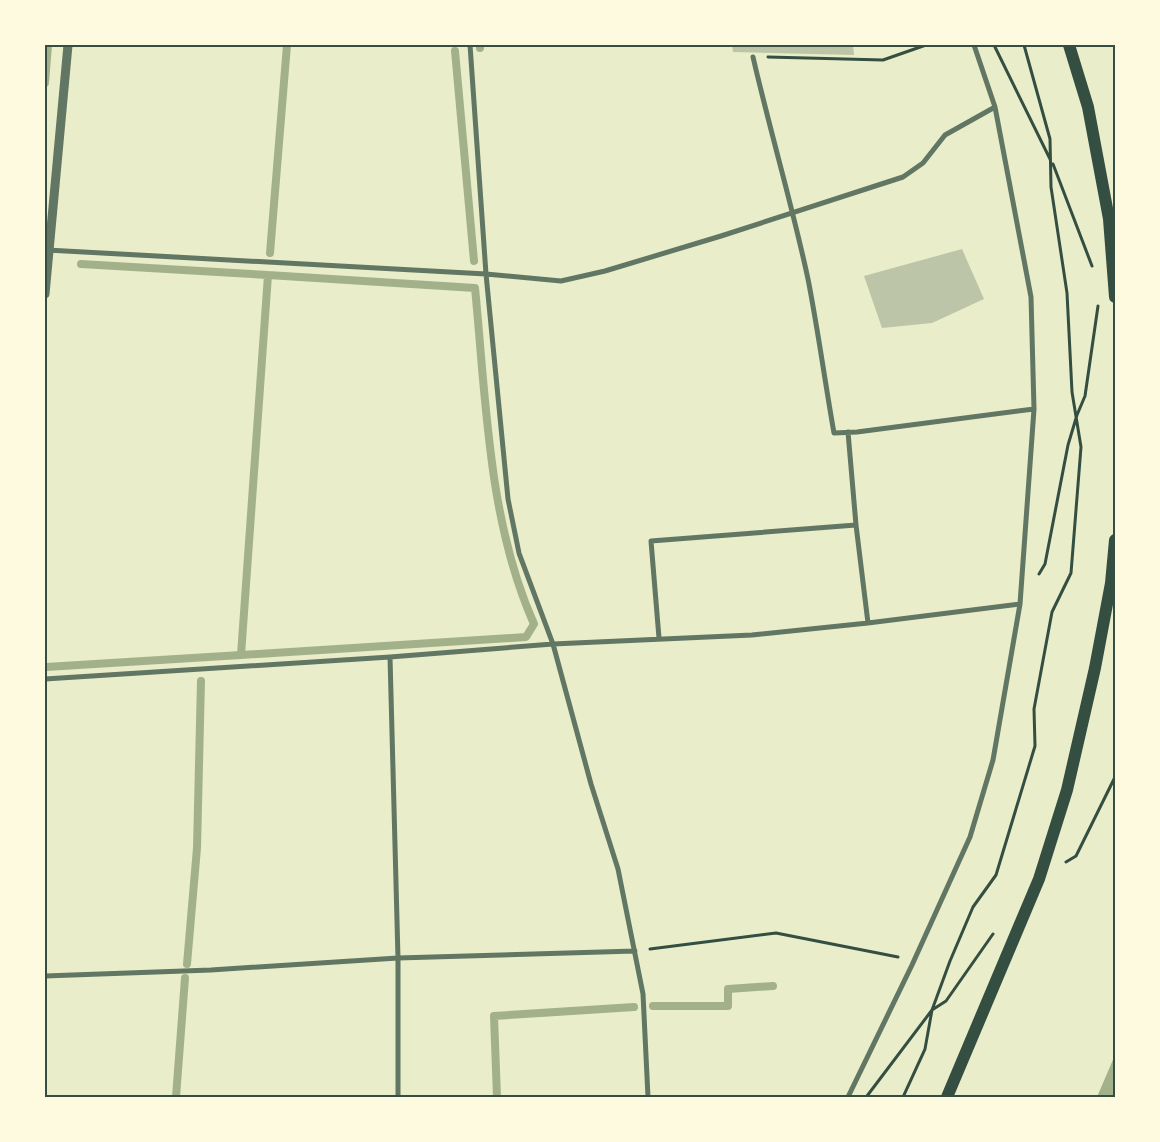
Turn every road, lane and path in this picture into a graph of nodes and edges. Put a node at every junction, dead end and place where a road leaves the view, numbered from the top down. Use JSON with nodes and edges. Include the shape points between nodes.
{"nodes":[{"id":1,"x":68,"y":45,"type":"edge"},
{"id":2,"x":470,"y":45,"type":"edge"},
{"id":3,"x":926,"y":45,"type":"edge"},
{"id":4,"x":974,"y":45,"type":"edge"},
{"id":5,"x":994,"y":45,"type":"edge"},
{"id":6,"x":1069,"y":45,"type":"edge"},
{"id":7,"x":753,"y":57,"type":"joint"},
{"id":8,"x":995,"y":107,"type":"junction"},
{"id":9,"x":793,"y":214,"type":"junction"},
{"id":10,"x":47,"y":250,"type":"edge"},
{"id":11,"x":1094,"y":272,"type":"dead end"},
{"id":12,"x":486,"y":274,"type":"junction"},
{"id":13,"x":45,"y":294,"type":"edge"},
{"id":14,"x":1115,"y":294,"type":"edge"},
{"id":15,"x":1034,"y":409,"type":"junction"},
{"id":16,"x":848,"y":432,"type":"junction"},
{"id":17,"x":856,"y":524,"type":"junction"},
{"id":18,"x":1115,"y":540,"type":"edge"},
{"id":19,"x":1020,"y":604,"type":"junction"},
{"id":20,"x":868,"y":623,"type":"junction"},
{"id":21,"x":659,"y":638,"type":"junction"},
{"id":22,"x":553,"y":644,"type":"junction"},
{"id":23,"x":390,"y":657,"type":"junction"},
{"id":24,"x":45,"y":679,"type":"edge"},
{"id":25,"x":1115,"y":777,"type":"edge"},
{"id":26,"x":1039,"y":879,"type":"junction"},
{"id":27,"x":996,"y":930,"type":"dead end"},
{"id":28,"x":635,"y":951,"type":"junction"},
{"id":29,"x":398,"y":958,"type":"junction"},
{"id":30,"x":914,"y":960,"type":"junction"},
{"id":31,"x":45,"y":976,"type":"edge"},
{"id":32,"x":398,"y":1097,"type":"edge"},
{"id":33,"x":648,"y":1097,"type":"edge"},
{"id":34,"x":848,"y":1097,"type":"edge"},
{"id":35,"x":867,"y":1097,"type":"edge"},
{"id":36,"x":947,"y":1097,"type":"edge"}],
"edges":[{"from":1,"to":10,"type":"street"},
{"from":2,"to":12,"type":"street"},
{"from":3,"to":7,"type":"path","via":[[883,60]]},
{"from":4,"to":8,"type":"street"},
{"from":5,"to":11,"type":"path","via":[[1052,162]]},
{"from":6,"to":14,"type":"main road","via":[[1088,107],[1109,219]]},
{"from":7,"to":9,"type":"street"},
{"from":8,"to":9,"type":"street","via":[[945,135],[923,162],[903,177]]},
{"from":8,"to":15,"type":"street","via":[[1031,297]]},
{"from":9,"to":12,"type":"street","via":[[605,271],[561,281]]},
{"from":9,"to":16,"type":"street","via":[[808,280],[834,433]]},
{"from":10,"to":12,"type":"street"},
{"from":10,"to":13,"type":"street"},
{"from":12,"to":22,"type":"street","via":[[508,499],[519,553]]},
{"from":14,"to":19,"type":"path","via":[[1101,290],[1085,396],[1068,445],[1045,564]]},
{"from":15,"to":16,"type":"street"},
{"from":15,"to":19,"type":"street"},
{"from":16,"to":17,"type":"street"},
{"from":17,"to":20,"type":"street"},
{"from":17,"to":21,"type":"street","via":[[652,541]]},
{"from":18,"to":26,"type":"main road","via":[[1111,583],[1095,668],[1067,790]]},
{"from":19,"to":20,"type":"street"},
{"from":19,"to":30,"type":"street","via":[[990,770],[970,837]]},
{"from":20,"to":21,"type":"street","via":[[752,635]]},
{"from":21,"to":22,"type":"street"},
{"from":22,"to":23,"type":"street"},
{"from":22,"to":28,"type":"street","via":[[618,869]]},
{"from":23,"to":24,"type":"street"},
{"from":23,"to":29,"type":"street"},
{"from":25,"to":26,"type":"path","via":[[1076,856]]},
{"from":26,"to":36,"type":"main road"},
{"from":27,"to":35,"type":"path","via":[[946,1001],[932,1010]]},
{"from":28,"to":29,"type":"street"},
{"from":28,"to":30,"type":"path","via":[[776,933]]},
{"from":28,"to":33,"type":"street","via":[[643,994]]},
{"from":29,"to":31,"type":"street"},
{"from":29,"to":32,"type":"street"},
{"from":30,"to":34,"type":"street"}]}
